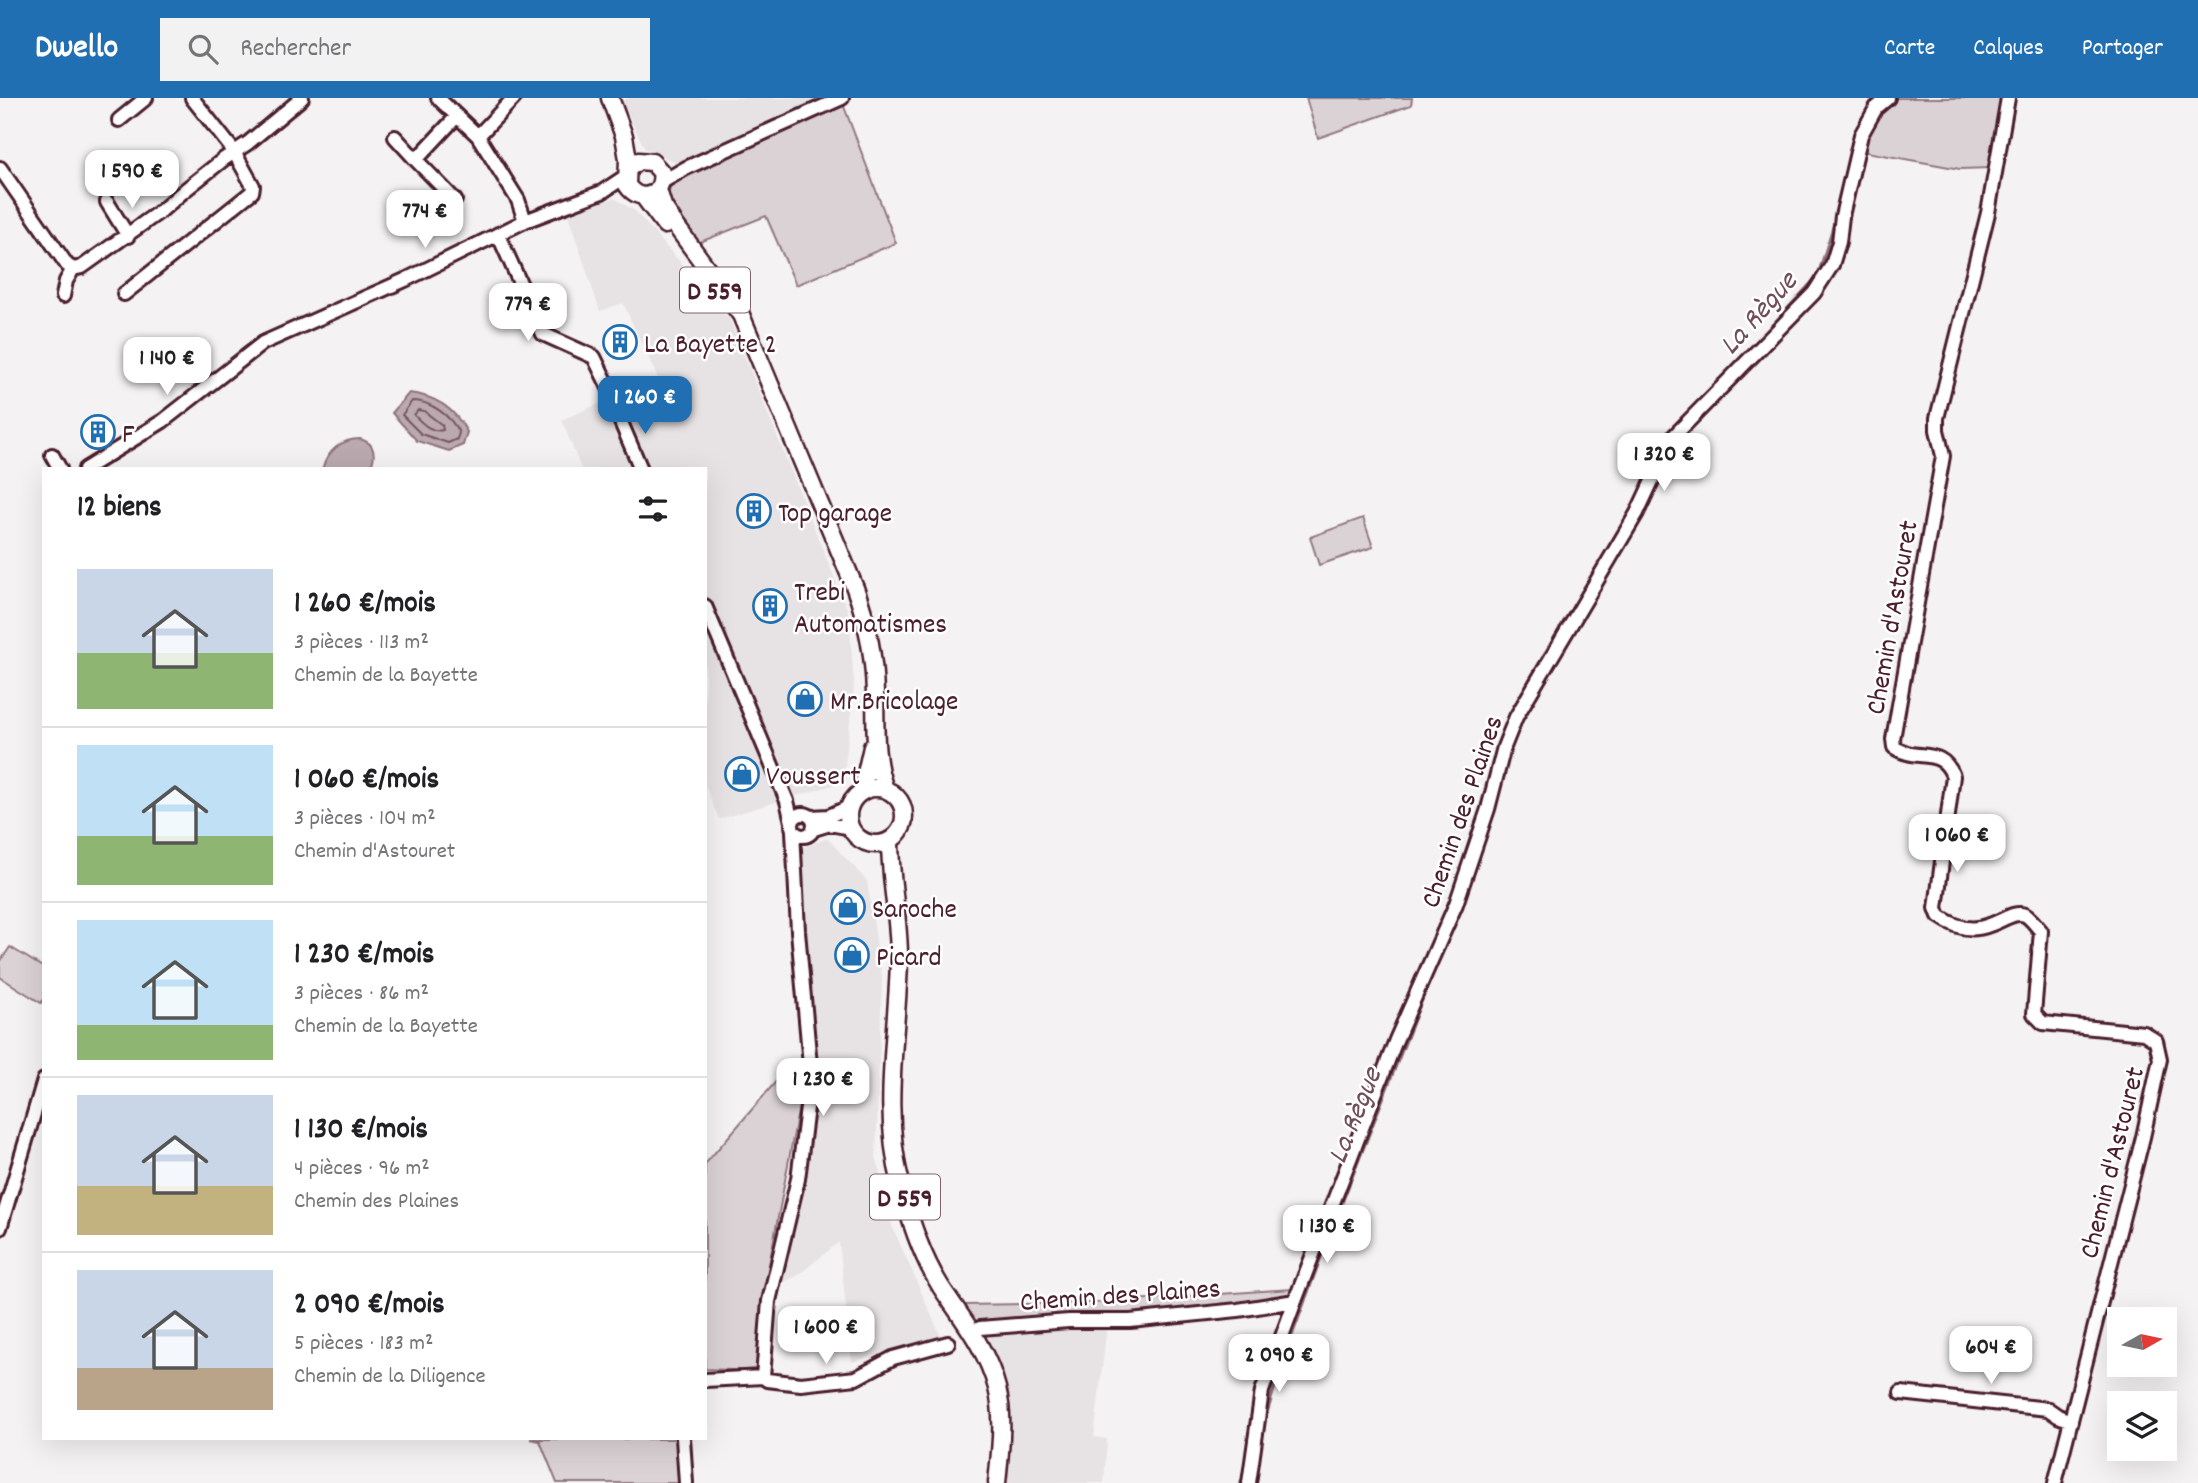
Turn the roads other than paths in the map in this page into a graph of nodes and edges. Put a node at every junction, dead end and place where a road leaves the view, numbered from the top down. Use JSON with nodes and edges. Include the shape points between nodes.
{"nodes":[{"id":1,"x":146,"y":98,"type":"edge"},
{"id":2,"x":192,"y":98,"type":"edge"},
{"id":3,"x":302,"y":98,"type":"edge"},
{"id":4,"x":438,"y":98,"type":"edge"},
{"id":5,"x":514,"y":98,"type":"edge"},
{"id":6,"x":610,"y":98,"type":"edge"},
{"id":7,"x":842,"y":98,"type":"edge"},
{"id":8,"x":1888,"y":98,"type":"edge"},
{"id":9,"x":2008,"y":98,"type":"edge"},
{"id":10,"x":457,"y":116,"type":"junction"},
{"id":11,"x":119,"y":120,"type":"dead end"},
{"id":12,"x":478,"y":136,"type":"junction"},
{"id":13,"x":395,"y":137,"type":"dead end"},
{"id":14,"x":234,"y":153,"type":"junction"},
{"id":15,"x":416,"y":160,"type":"junction"},
{"id":16,"x":0,"y":169,"type":"edge"},
{"id":17,"x":644,"y":179,"type":"junction"},
{"id":18,"x":4,"y":181,"type":"edge"},
{"id":19,"x":455,"y":200,"type":"dead end"},
{"id":20,"x":107,"y":201,"type":"dead end"},
{"id":21,"x":525,"y":221,"type":"junction"},
{"id":22,"x":499,"y":234,"type":"junction"},
{"id":23,"x":128,"y":236,"type":"junction"},
{"id":24,"x":73,"y":269,"type":"junction"},
{"id":25,"x":124,"y":294,"type":"dead end"},
{"id":26,"x":64,"y":296,"type":"dead end"},
{"id":27,"x":52,"y":455,"type":"dead end"},
{"id":28,"x":59,"y":467,"type":"edge"},
{"id":29,"x":88,"y":467,"type":"edge"},
{"id":30,"x":640,"y":467,"type":"edge"},
{"id":31,"x":707,"y":611,"type":"edge"},
{"id":32,"x":875,"y":738,"type":"junction"},
{"id":33,"x":885,"y":789,"type":"junction"},
{"id":34,"x":862,"y":791,"type":"junction"},
{"id":35,"x":849,"y":807,"type":"junction"},
{"id":36,"x":802,"y":825,"type":"junction"},
{"id":37,"x":851,"y":828,"type":"junction"},
{"id":38,"x":890,"y":841,"type":"junction"},
{"id":39,"x":871,"y":844,"type":"junction"},
{"id":40,"x":892,"y":891,"type":"junction"},
{"id":41,"x":42,"y":1087,"type":"edge"},
{"id":42,"x":0,"y":1228,"type":"edge"},
{"id":43,"x":1295,"y":1301,"type":"junction"},
{"id":44,"x":973,"y":1332,"type":"junction"},
{"id":45,"x":948,"y":1343,"type":"dead end"},
{"id":46,"x":763,"y":1377,"type":"junction"},
{"id":47,"x":707,"y":1380,"type":"edge"},
{"id":48,"x":1900,"y":1393,"type":"dead end"},
{"id":49,"x":2071,"y":1421,"type":"junction"},
{"id":50,"x":683,"y":1440,"type":"edge"},
{"id":51,"x":686,"y":1483,"type":"edge"},
{"id":52,"x":997,"y":1483,"type":"edge"},
{"id":53,"x":1249,"y":1483,"type":"edge"},
{"id":54,"x":2055,"y":1483,"type":"edge"}],
"edges":[{"from":1,"to":11,"type":"street"},
{"from":2,"to":14,"type":"street"},
{"from":3,"to":14,"type":"street"},
{"from":4,"to":10,"type":"street"},
{"from":5,"to":12,"type":"street"},
{"from":6,"to":17,"type":"main road"},
{"from":7,"to":17,"type":"street","via":[[686,168]]},
{"from":8,"to":43,"type":"street","name":"Chemin des Plaines","via":[[1876,108],[1861,135],[1832,265],[1814,293],[1672,438],[1637,513],[1516,718],[1456,904],[1396,1040]]},
{"from":9,"to":49,"type":"street","name":"Chemin d'Astouret","via":[[1988,213],[1937,418],[1943,456],[1893,739],[1894,747],[1905,755],[1941,759],[1952,776],[1939,916],[1966,930],[2019,914],[2027,916],[2041,931],[2034,1014],[2043,1023],[2144,1033],[2156,1041],[2160,1059],[2143,1137]]},
{"from":10,"to":12,"type":"street"},
{"from":10,"to":15,"type":"street"},
{"from":12,"to":21,"type":"street","via":[[518,200]]},
{"from":13,"to":15,"type":"street"},
{"from":14,"to":23,"type":"street"},
{"from":14,"to":25,"type":"street","via":[[252,192]]},
{"from":15,"to":19,"type":"street"},
{"from":16,"to":18,"type":"street"},
{"from":17,"to":21,"type":"street"},
{"from":17,"to":32,"type":"main road","number":"D 559","via":[[732,314],[772,392],[863,610],[873,660]]},
{"from":18,"to":24,"type":"street"},
{"from":20,"to":23,"type":"street"},
{"from":21,"to":22,"type":"street"},
{"from":22,"to":29,"type":"street","via":[[262,343],[163,421]]},
{"from":22,"to":30,"type":"street","via":[[543,334],[594,357]]},
{"from":23,"to":24,"type":"street"},
{"from":24,"to":26,"type":"street"},
{"from":27,"to":28,"type":"street"},
{"from":31,"to":36,"type":"street","via":[[787,801]]},
{"from":32,"to":33,"type":"main road","number":"D 559"},
{"from":32,"to":34,"type":"main road","number":"D 559"},
{"from":33,"to":34,"type":"main road"},
{"from":33,"to":38,"type":"main road","via":[[900,799],[904,811],[902,827]]},
{"from":34,"to":35,"type":"main road"},
{"from":35,"to":36,"type":"street"},
{"from":35,"to":37,"type":"main road"},
{"from":36,"to":37,"type":"street"},
{"from":36,"to":46,"type":"street","via":[[793,855],[811,1076],[797,1179],[769,1301]]},
{"from":37,"to":39,"type":"main road"},
{"from":38,"to":39,"type":"main road"},
{"from":38,"to":40,"type":"main road","number":"D 559"},
{"from":39,"to":40,"type":"main road","number":"D 559"},
{"from":40,"to":44,"type":"main road","number":"D 559","via":[[899,951],[891,1094],[894,1154],[923,1250],[940,1285]]},
{"from":41,"to":42,"type":"street"},
{"from":43,"to":44,"type":"street","name":"Chemin des Plaines","via":[[1187,1316],[1123,1322],[1058,1321]]},
{"from":43,"to":53,"type":"street","via":[[1262,1391]]},
{"from":44,"to":52,"type":"main road","number":"D 559","via":[[998,1390],[1002,1428]]},
{"from":45,"to":46,"type":"street","via":[[893,1358],[856,1378],[801,1384]]},
{"from":46,"to":47,"type":"street"},
{"from":48,"to":49,"type":"street","via":[[2048,1409]]},
{"from":49,"to":54,"type":"street","name":"Chemin d'Astouret"},
{"from":50,"to":51,"type":"street"}]}
